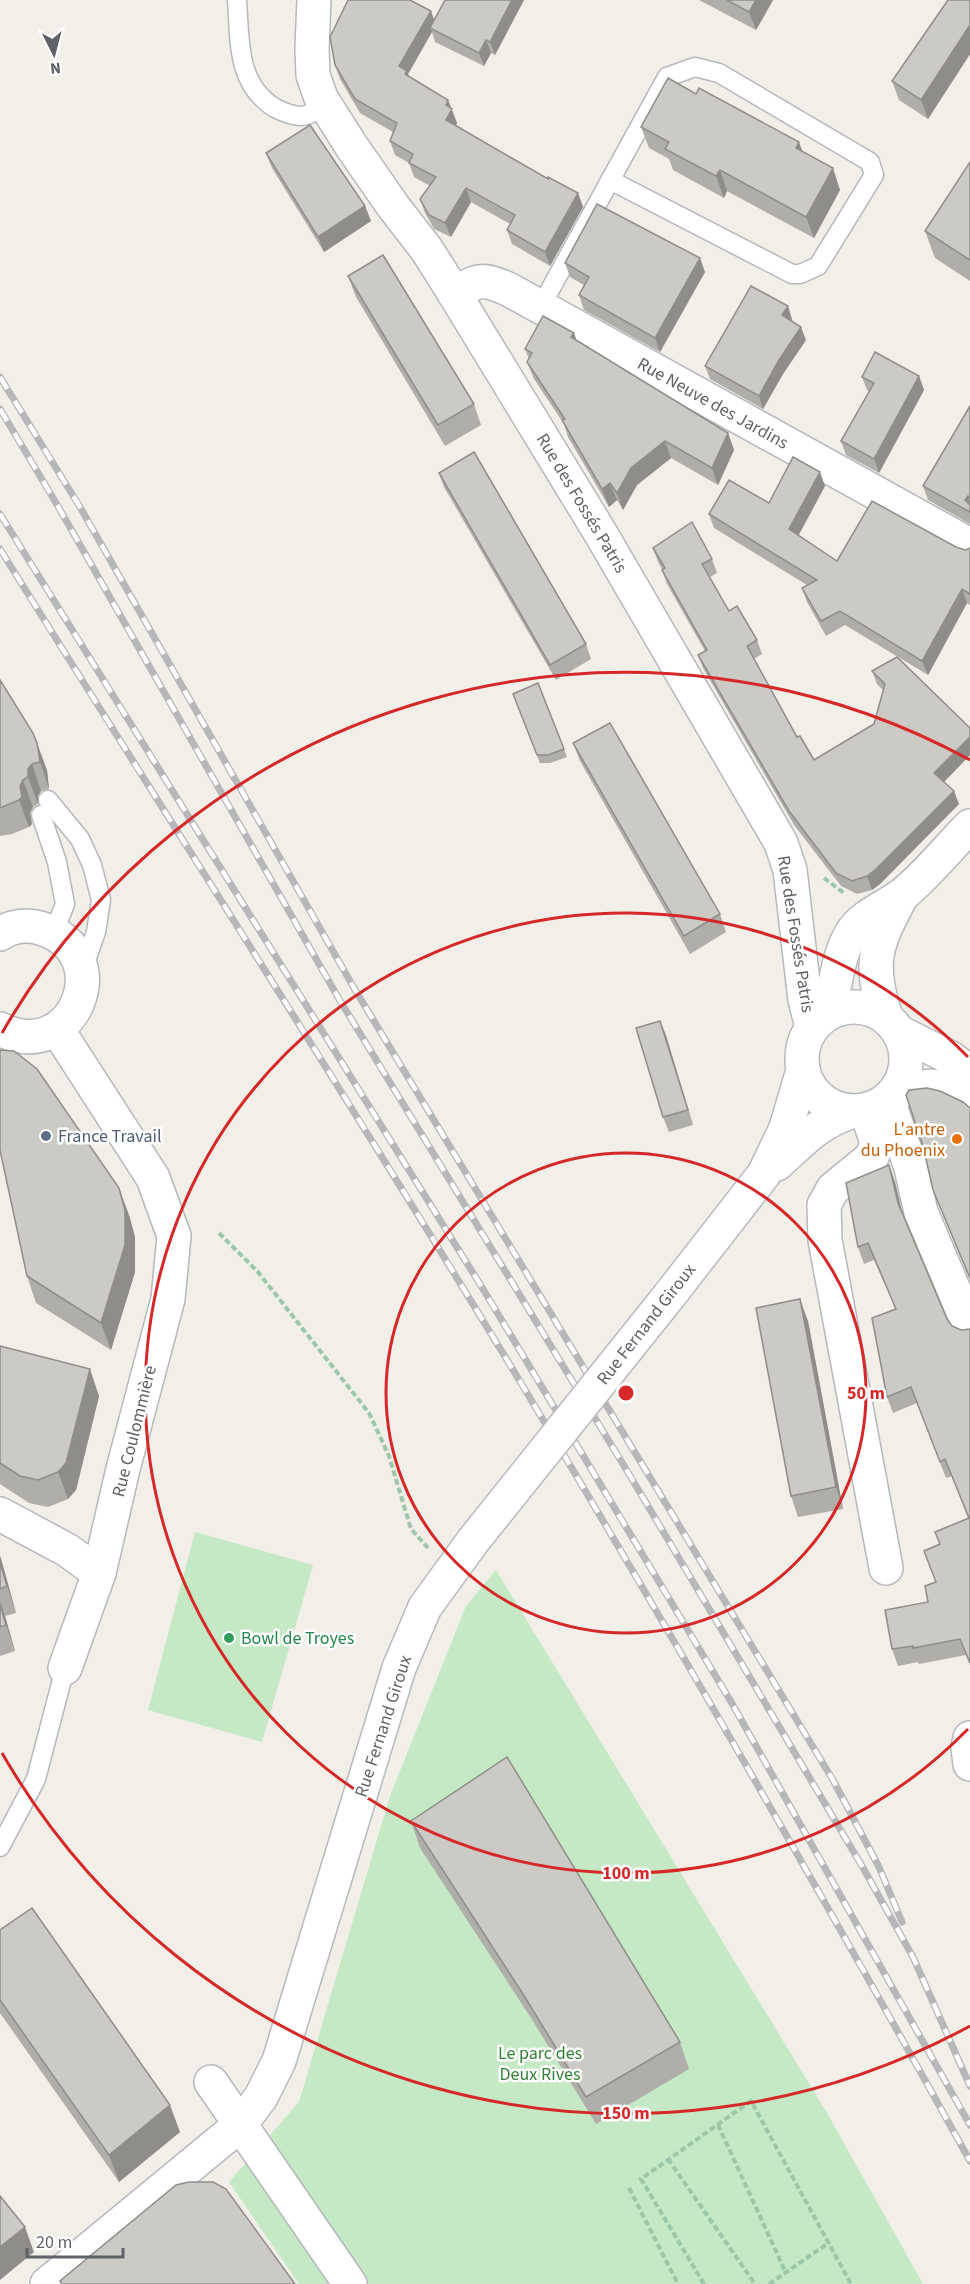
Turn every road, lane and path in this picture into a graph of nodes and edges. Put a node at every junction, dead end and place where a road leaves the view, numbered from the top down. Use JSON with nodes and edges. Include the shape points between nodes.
{"nodes":[{"id":1,"x":237,"y":0,"type":"edge"},
{"id":2,"x":314,"y":0,"type":"edge"},
{"id":3,"x":327,"y":107,"type":"junction"},
{"id":4,"x":610,"y":180,"type":"junction"},
{"id":5,"x":454,"y":293,"type":"junction"},
{"id":6,"x":540,"y":308,"type":"junction"},
{"id":7,"x":970,"y":545,"type":"edge"},
{"id":8,"x":970,"y":826,"type":"edge"},
{"id":9,"x":819,"y":873,"type":"dead end"},
{"id":10,"x":903,"y":894,"type":"junction"},
{"id":11,"x":853,"y":898,"type":"dead end"},
{"id":12,"x":2,"y":930,"type":"edge"},
{"id":13,"x":54,"y":932,"type":"junction"},
{"id":14,"x":82,"y":970,"type":"junction"},
{"id":15,"x":820,"y":1020,"type":"junction"},
{"id":16,"x":892,"y":1025,"type":"junction"},
{"id":17,"x":0,"y":1029,"type":"edge"},
{"id":18,"x":57,"y":1029,"type":"junction"},
{"id":19,"x":803,"y":1070,"type":"junction"},
{"id":20,"x":970,"y":1073,"type":"edge"},
{"id":21,"x":970,"y":1100,"type":"edge"},
{"id":22,"x":875,"y":1103,"type":"junction"},
{"id":23,"x":764,"y":1174,"type":"junction"},
{"id":24,"x":219,"y":1233,"type":"dead end"},
{"id":25,"x":970,"y":1328,"type":"edge"},
{"id":26,"x":0,"y":1514,"type":"edge"},
{"id":27,"x":430,"y":1550,"type":"dead end"},
{"id":28,"x":886,"y":1568,"type":"dead end"},
{"id":29,"x":99,"y":1573,"type":"junction"},
{"id":30,"x":65,"y":1668,"type":"joint"},
{"id":31,"x":970,"y":1737,"type":"edge"},
{"id":32,"x":970,"y":1764,"type":"edge"},
{"id":33,"x":0,"y":1847,"type":"edge"},
{"id":34,"x":211,"y":2082,"type":"dead end"},
{"id":35,"x":240,"y":2125,"type":"junction"},
{"id":36,"x":718,"y":2125,"type":"junction"},
{"id":37,"x":668,"y":2159,"type":"junction"},
{"id":38,"x":629,"y":2188,"type":"dead end"},
{"id":39,"x":830,"y":2242,"type":"junction"},
{"id":40,"x":786,"y":2273,"type":"junction"},
{"id":41,"x":46,"y":2284,"type":"edge"},
{"id":42,"x":350,"y":2284,"type":"edge"},
{"id":43,"x":678,"y":2284,"type":"edge"},
{"id":44,"x":704,"y":2284,"type":"edge"},
{"id":45,"x":755,"y":2284,"type":"edge"},
{"id":46,"x":769,"y":2284,"type":"edge"},
{"id":47,"x":851,"y":2284,"type":"edge"}],
"edges":[{"from":1,"to":3,"type":"lane","via":[[239,48],[252,87],[284,113],[302,116]]},
{"from":2,"to":3,"type":"street","name":"Rue des Fossés Patris","via":[[313,75]]},
{"from":3,"to":5,"type":"street","name":"Rue des Fossés Patris"},
{"from":4,"to":4,"type":"lane","via":[[792,274],[800,274],[818,266],[874,175],[870,162],[719,74],[695,67],[667,77]]},
{"from":4,"to":6,"type":"lane"},
{"from":5,"to":6,"type":"street","name":"Rue Neuve des Jardins","via":[[476,282],[489,281]]},
{"from":5,"to":15,"type":"street","name":"Rue des Fossés Patris","via":[[601,534],[781,843],[790,870],[805,1000]]},
{"from":6,"to":7,"type":"street","name":"Rue Neuve des Jardins"},
{"from":8,"to":10,"type":"street"},
{"from":9,"to":11,"type":"path"},
{"from":10,"to":15,"type":"street","via":[[851,932],[840,959],[835,991]]},
{"from":10,"to":16,"type":"street","via":[[882,933],[875,965],[876,987]]},
{"from":12,"to":13,"type":"street","via":[[31,925]]},
{"from":13,"to":14,"type":"street","via":[[72,948]]},
{"from":13,"to":14,"type":"lane","via":[[65,904],[44,807],[80,839],[101,900],[96,932]]},
{"from":14,"to":18,"type":"street","via":[[82,993],[74,1013]]},
{"from":15,"to":16,"type":"street","via":[[843,1008],[858,1007],[873,1010]]},
{"from":15,"to":19,"type":"street","via":[[802,1051]]},
{"from":16,"to":20,"type":"street"},
{"from":16,"to":22,"type":"street","via":[[905,1047],[907,1063],[903,1078]]},
{"from":17,"to":18,"type":"street","via":[[13,1036],[36,1037]]},
{"from":18,"to":29,"type":"street","name":"Rue Coulommière","via":[[153,1178],[174,1236],[168,1299]]},
{"from":19,"to":22,"type":"street","via":[[809,1086],[834,1107]]},
{"from":19,"to":23,"type":"street","name":"Rue Fernand Giroux","via":[[786,1128]]},
{"from":21,"to":22,"type":"street","name":"Rue Fernand Giroux","via":[[940,1085],[919,1086]]},
{"from":22,"to":23,"type":"street","name":"Rue Fernand Giroux","via":[[831,1119],[812,1131]]},
{"from":22,"to":25,"type":"street","via":[[911,1168],[921,1212]]},
{"from":22,"to":28,"type":"street","via":[[877,1143],[872,1157],[832,1189],[824,1205],[825,1240]]},
{"from":23,"to":35,"type":"street","name":"Rue Fernand Giroux","bridge":true,"via":[[425,1607],[399,1668],[279,2061],[261,2097]]},
{"from":24,"to":27,"type":"path","via":[[258,1272],[369,1413],[389,1456],[411,1529]]},
{"from":26,"to":29,"type":"street","via":[[67,1550]]},
{"from":29,"to":30,"type":"street","name":"Rue Coulommière"},
{"from":30,"to":33,"type":"lane","name":"Rue Coulommière","via":[[36,1779]]},
{"from":31,"to":32,"type":"street"},
{"from":34,"to":35,"type":"street"},
{"from":35,"to":41,"type":"street","name":"Rue Fernand Giroux"},
{"from":35,"to":42,"type":"street"},
{"from":36,"to":37,"type":"path"},
{"from":36,"to":39,"type":"path","via":[[751,2101]]},
{"from":36,"to":40,"type":"path"},
{"from":37,"to":44,"type":"path","via":[[641,2179]]},
{"from":37,"to":45,"type":"path"},
{"from":38,"to":43,"type":"path"},
{"from":39,"to":40,"type":"path"},
{"from":39,"to":47,"type":"path"},
{"from":40,"to":46,"type":"path"}]}
